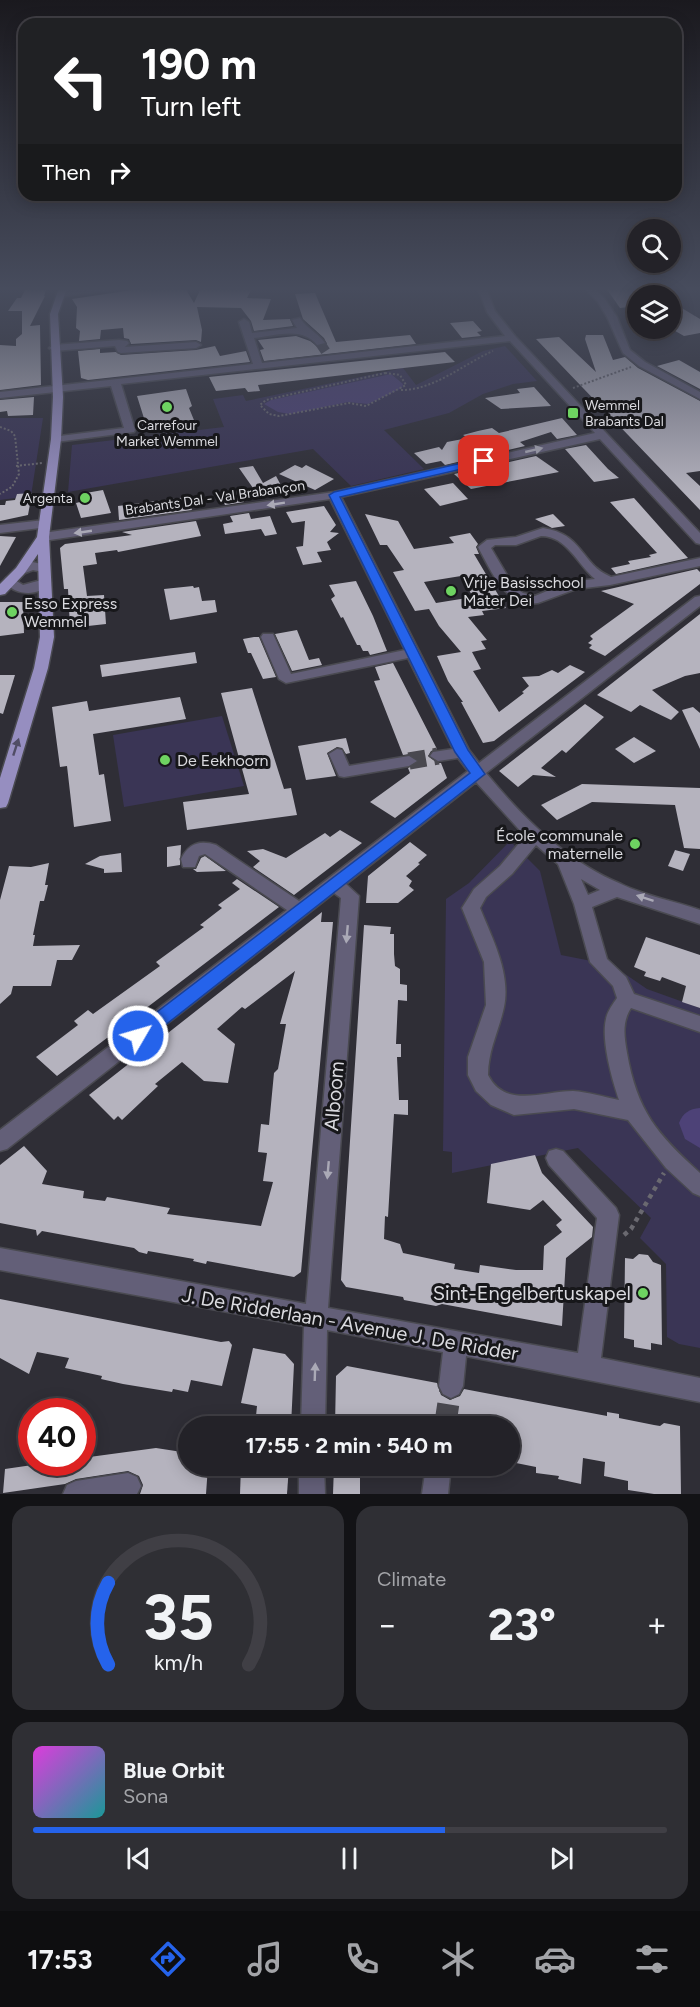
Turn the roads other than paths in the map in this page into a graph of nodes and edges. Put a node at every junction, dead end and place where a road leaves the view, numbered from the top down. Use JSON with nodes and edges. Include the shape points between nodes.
{"nodes":[{"id":1,"x":55,"y":358,"type":"edge"},
{"id":2,"x":256,"y":358,"type":"edge"},
{"id":3,"x":298,"y":358,"type":"edge"},
{"id":4,"x":530,"y":358,"type":"edge"},
{"id":5,"x":634,"y":358,"type":"edge"},
{"id":6,"x":260,"y":367,"type":"junction"},
{"id":7,"x":116,"y":384,"type":"junction"},
{"id":8,"x":57,"y":390,"type":"junction"},
{"id":9,"x":0,"y":395,"type":"edge"},
{"id":10,"x":700,"y":396,"type":"edge"},
{"id":11,"x":602,"y":435,"type":"junction"},
{"id":12,"x":56,"y":439,"type":"junction"},
{"id":13,"x":334,"y":495,"type":"junction"},
{"id":14,"x":44,"y":524,"type":"junction"},
{"id":15,"x":0,"y":530,"type":"edge"},
{"id":16,"x":43,"y":537,"type":"junction"},
{"id":17,"x":700,"y":540,"type":"edge"},
{"id":18,"x":700,"y":562,"type":"edge"},
{"id":19,"x":43,"y":568,"type":"junction"},
{"id":20,"x":20,"y":571,"type":"junction"},
{"id":21,"x":10,"y":581,"type":"junction"},
{"id":22,"x":609,"y":581,"type":"junction"},
{"id":23,"x":45,"y":583,"type":"junction"},
{"id":24,"x":0,"y":591,"type":"edge"},
{"id":25,"x":700,"y":600,"type":"edge"},
{"id":26,"x":268,"y":637,"type":"dead end"},
{"id":27,"x":412,"y":653,"type":"junction"},
{"id":28,"x":462,"y":752,"type":"junction"},
{"id":29,"x":336,"y":754,"type":"dead end"},
{"id":30,"x":438,"y":756,"type":"tunnel mouth"},
{"id":31,"x":409,"y":761,"type":"tunnel mouth"},
{"id":32,"x":478,"y":774,"type":"junction"},
{"id":33,"x":0,"y":803,"type":"edge"},
{"id":34,"x":531,"y":840,"type":"dead end"},
{"id":35,"x":564,"y":858,"type":"junction"},
{"id":36,"x":189,"y":863,"type":"dead end"},
{"id":37,"x":333,"y":884,"type":"junction"},
{"id":38,"x":616,"y":890,"type":"junction"},
{"id":39,"x":583,"y":904,"type":"junction"},
{"id":40,"x":299,"y":910,"type":"junction"},
{"id":41,"x":700,"y":917,"type":"edge"},
{"id":42,"x":627,"y":999,"type":"junction"},
{"id":43,"x":700,"y":1024,"type":"edge"},
{"id":44,"x":634,"y":1112,"type":"junction"},
{"id":45,"x":0,"y":1142,"type":"edge"},
{"id":46,"x":556,"y":1158,"type":"dead end"},
{"id":47,"x":700,"y":1186,"type":"edge"},
{"id":48,"x":0,"y":1259,"type":"edge"},
{"id":49,"x":316,"y":1317,"type":"junction"},
{"id":50,"x":456,"y":1343,"type":"junction"},
{"id":51,"x":588,"y":1367,"type":"junction"},
{"id":52,"x":451,"y":1386,"type":"tunnel mouth"},
{"id":53,"x":700,"y":1390,"type":"edge"},
{"id":54,"x":313,"y":1416,"type":"edge"},
{"id":55,"x":312,"y":1476,"type":"edge"},
{"id":56,"x":438,"y":1476,"type":"edge"},
{"id":57,"x":128,"y":1486,"type":"dead end"},
{"id":58,"x":76,"y":1494,"type":"edge"},
{"id":59,"x":312,"y":1494,"type":"edge"},
{"id":60,"x":435,"y":1494,"type":"edge"}],
"edges":[{"from":1,"to":8,"type":"main road"},
{"from":2,"to":6,"type":"street"},
{"from":3,"to":6,"type":"street"},
{"from":4,"to":11,"type":"street"},
{"from":5,"to":10,"type":"street"},
{"from":6,"to":7,"type":"street"},
{"from":7,"to":8,"type":"street"},
{"from":7,"to":12,"type":"street","via":[[130,430]]},
{"from":8,"to":9,"type":"street"},
{"from":8,"to":12,"type":"main road"},
{"from":13,"to":11,"type":"street","name":"Brabants Dal - Val Brabançon","one_way":true},
{"from":11,"to":17,"type":"street"},
{"from":12,"to":14,"type":"main road"},
{"from":13,"to":16,"type":"street","name":"Brabants Dal - Val Brabançon","one_way":true},
{"from":13,"to":27,"type":"street"},
{"from":14,"to":15,"type":"street"},
{"from":14,"to":16,"type":"main road"},
{"from":16,"to":19,"type":"main road"},
{"from":16,"to":20,"type":"main road"},
{"from":18,"to":22,"type":"street"},
{"from":19,"to":20,"type":"street","via":[[32,566]]},
{"from":19,"to":23,"type":"main road"},
{"from":20,"to":21,"type":"main road"},
{"from":21,"to":23,"type":"street","via":[[22,590]]},
{"from":21,"to":24,"type":"main road"},
{"from":22,"to":22,"type":"street","via":[[574,585],[538,599],[525,599],[509,589],[484,547],[534,533],[554,534],[571,544],[597,576]]},
{"from":33,"to":23,"type":"main road","one_way":true,"via":[[41,668],[47,637]]},
{"from":25,"to":32,"type":"street"},
{"from":26,"to":27,"type":"street","via":[[286,679]]},
{"from":27,"to":28,"type":"street"},
{"from":28,"to":30,"type":"street"},
{"from":28,"to":32,"type":"street"},
{"from":29,"to":31,"type":"street","via":[[344,772]]},
{"from":32,"to":35,"type":"street","via":[[507,808]]},
{"from":32,"to":37,"type":"street"},
{"from":34,"to":44,"type":"street","via":[[480,893],[471,908],[493,962],[495,1005],[478,1057],[478,1075],[490,1092],[514,1106],[574,1100]]},
{"from":35,"to":38,"type":"street"},
{"from":35,"to":39,"type":"street"},
{"from":36,"to":40,"type":"street","via":[[196,850],[210,849]]},
{"from":37,"to":40,"type":"street"},
{"from":37,"to":49,"type":"street","name":"Alboom","one_way":true,"via":[[350,896]]},
{"from":38,"to":39,"type":"street"},
{"from":41,"to":38,"type":"street","one_way":true},
{"from":39,"to":42,"type":"street","via":[[599,962],[620,982]]},
{"from":40,"to":45,"type":"street"},
{"from":42,"to":43,"type":"street"},
{"from":42,"to":44,"type":"street","via":[[615,1018],[615,1043]]},
{"from":44,"to":47,"type":"street","via":[[672,1160]]},
{"from":46,"to":51,"type":"street","via":[[608,1215]]},
{"from":48,"to":49,"type":"street","name":"J. De Ridderlaan - Avenue J. De Ridder"},
{"from":49,"to":50,"type":"street","name":"J. De Ridderlaan - Avenue J. De Ridder"},
{"from":54,"to":49,"type":"street","one_way":true},
{"from":50,"to":51,"type":"street","name":"J. De Ridderlaan - Avenue J. De Ridder"},
{"from":50,"to":52,"type":"street"},
{"from":51,"to":53,"type":"street","name":"J. De Ridderlaan - Avenue J. De Ridder"},
{"from":55,"to":59,"type":"street"},
{"from":56,"to":60,"type":"street"},
{"from":57,"to":58,"type":"street"}]}
